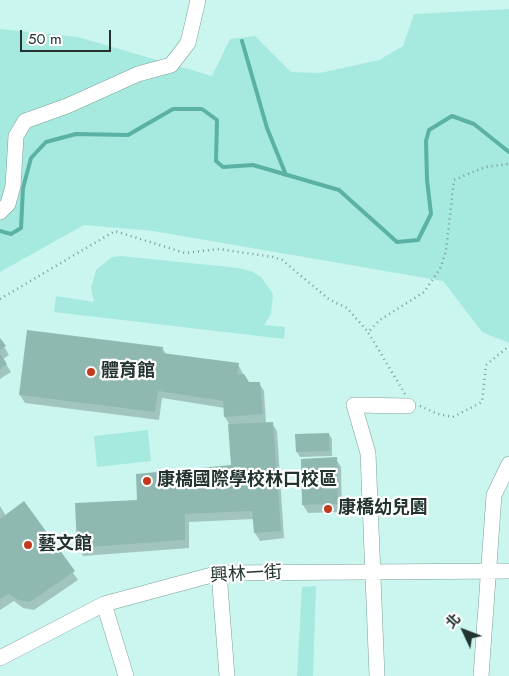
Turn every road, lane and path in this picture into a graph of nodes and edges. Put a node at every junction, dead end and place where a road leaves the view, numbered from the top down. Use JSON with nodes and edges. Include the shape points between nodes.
{"nodes":[{"id":1,"x":198,"y":0,"type":"edge"},
{"id":2,"x":509,"y":164,"type":"edge"},
{"id":3,"x":0,"y":212,"type":"edge"},
{"id":4,"x":0,"y":299,"type":"edge"},
{"id":5,"x":368,"y":332,"type":"junction"},
{"id":6,"x":509,"y":346,"type":"edge"},
{"id":7,"x":408,"y":406,"type":"junction"},
{"id":8,"x":509,"y":464,"type":"edge"},
{"id":9,"x":373,"y":571,"type":"junction"},
{"id":10,"x":489,"y":571,"type":"junction"},
{"id":11,"x":509,"y":571,"type":"edge"},
{"id":12,"x":219,"y":572,"type":"junction"},
{"id":13,"x":104,"y":604,"type":"junction"},
{"id":14,"x":0,"y":658,"type":"edge"},
{"id":15,"x":126,"y":676,"type":"edge"},
{"id":16,"x":227,"y":676,"type":"edge"},
{"id":17,"x":377,"y":676,"type":"edge"},
{"id":18,"x":481,"y":676,"type":"edge"}],
"edges":[{"from":1,"to":3,"type":"street","via":[[188,43],[170,65],[138,74],[25,121],[16,136],[13,186],[8,204]]},
{"from":2,"to":5,"type":"path","via":[[485,167],[454,180],[446,250],[440,269],[424,292],[380,320]]},
{"from":4,"to":5,"type":"path","via":[[115,231],[186,253],[219,250],[282,260],[330,300],[347,308]]},
{"from":5,"to":7,"type":"path","via":[[397,378]]},
{"from":6,"to":7,"type":"path","via":[[486,365],[482,402],[453,417],[418,405]]},
{"from":7,"to":9,"type":"street","via":[[354,405],[368,453]]},
{"from":8,"to":10,"type":"street","via":[[494,495]]},
{"from":9,"to":10,"type":"street","name":"興林一街"},
{"from":9,"to":12,"type":"street","name":"興林一街"},
{"from":9,"to":17,"type":"street"},
{"from":10,"to":11,"type":"street","name":"興林一街"},
{"from":10,"to":18,"type":"street"},
{"from":12,"to":13,"type":"street","name":"興林一街"},
{"from":12,"to":16,"type":"street"},
{"from":13,"to":14,"type":"street","name":"興林一街"},
{"from":13,"to":15,"type":"street"}]}
